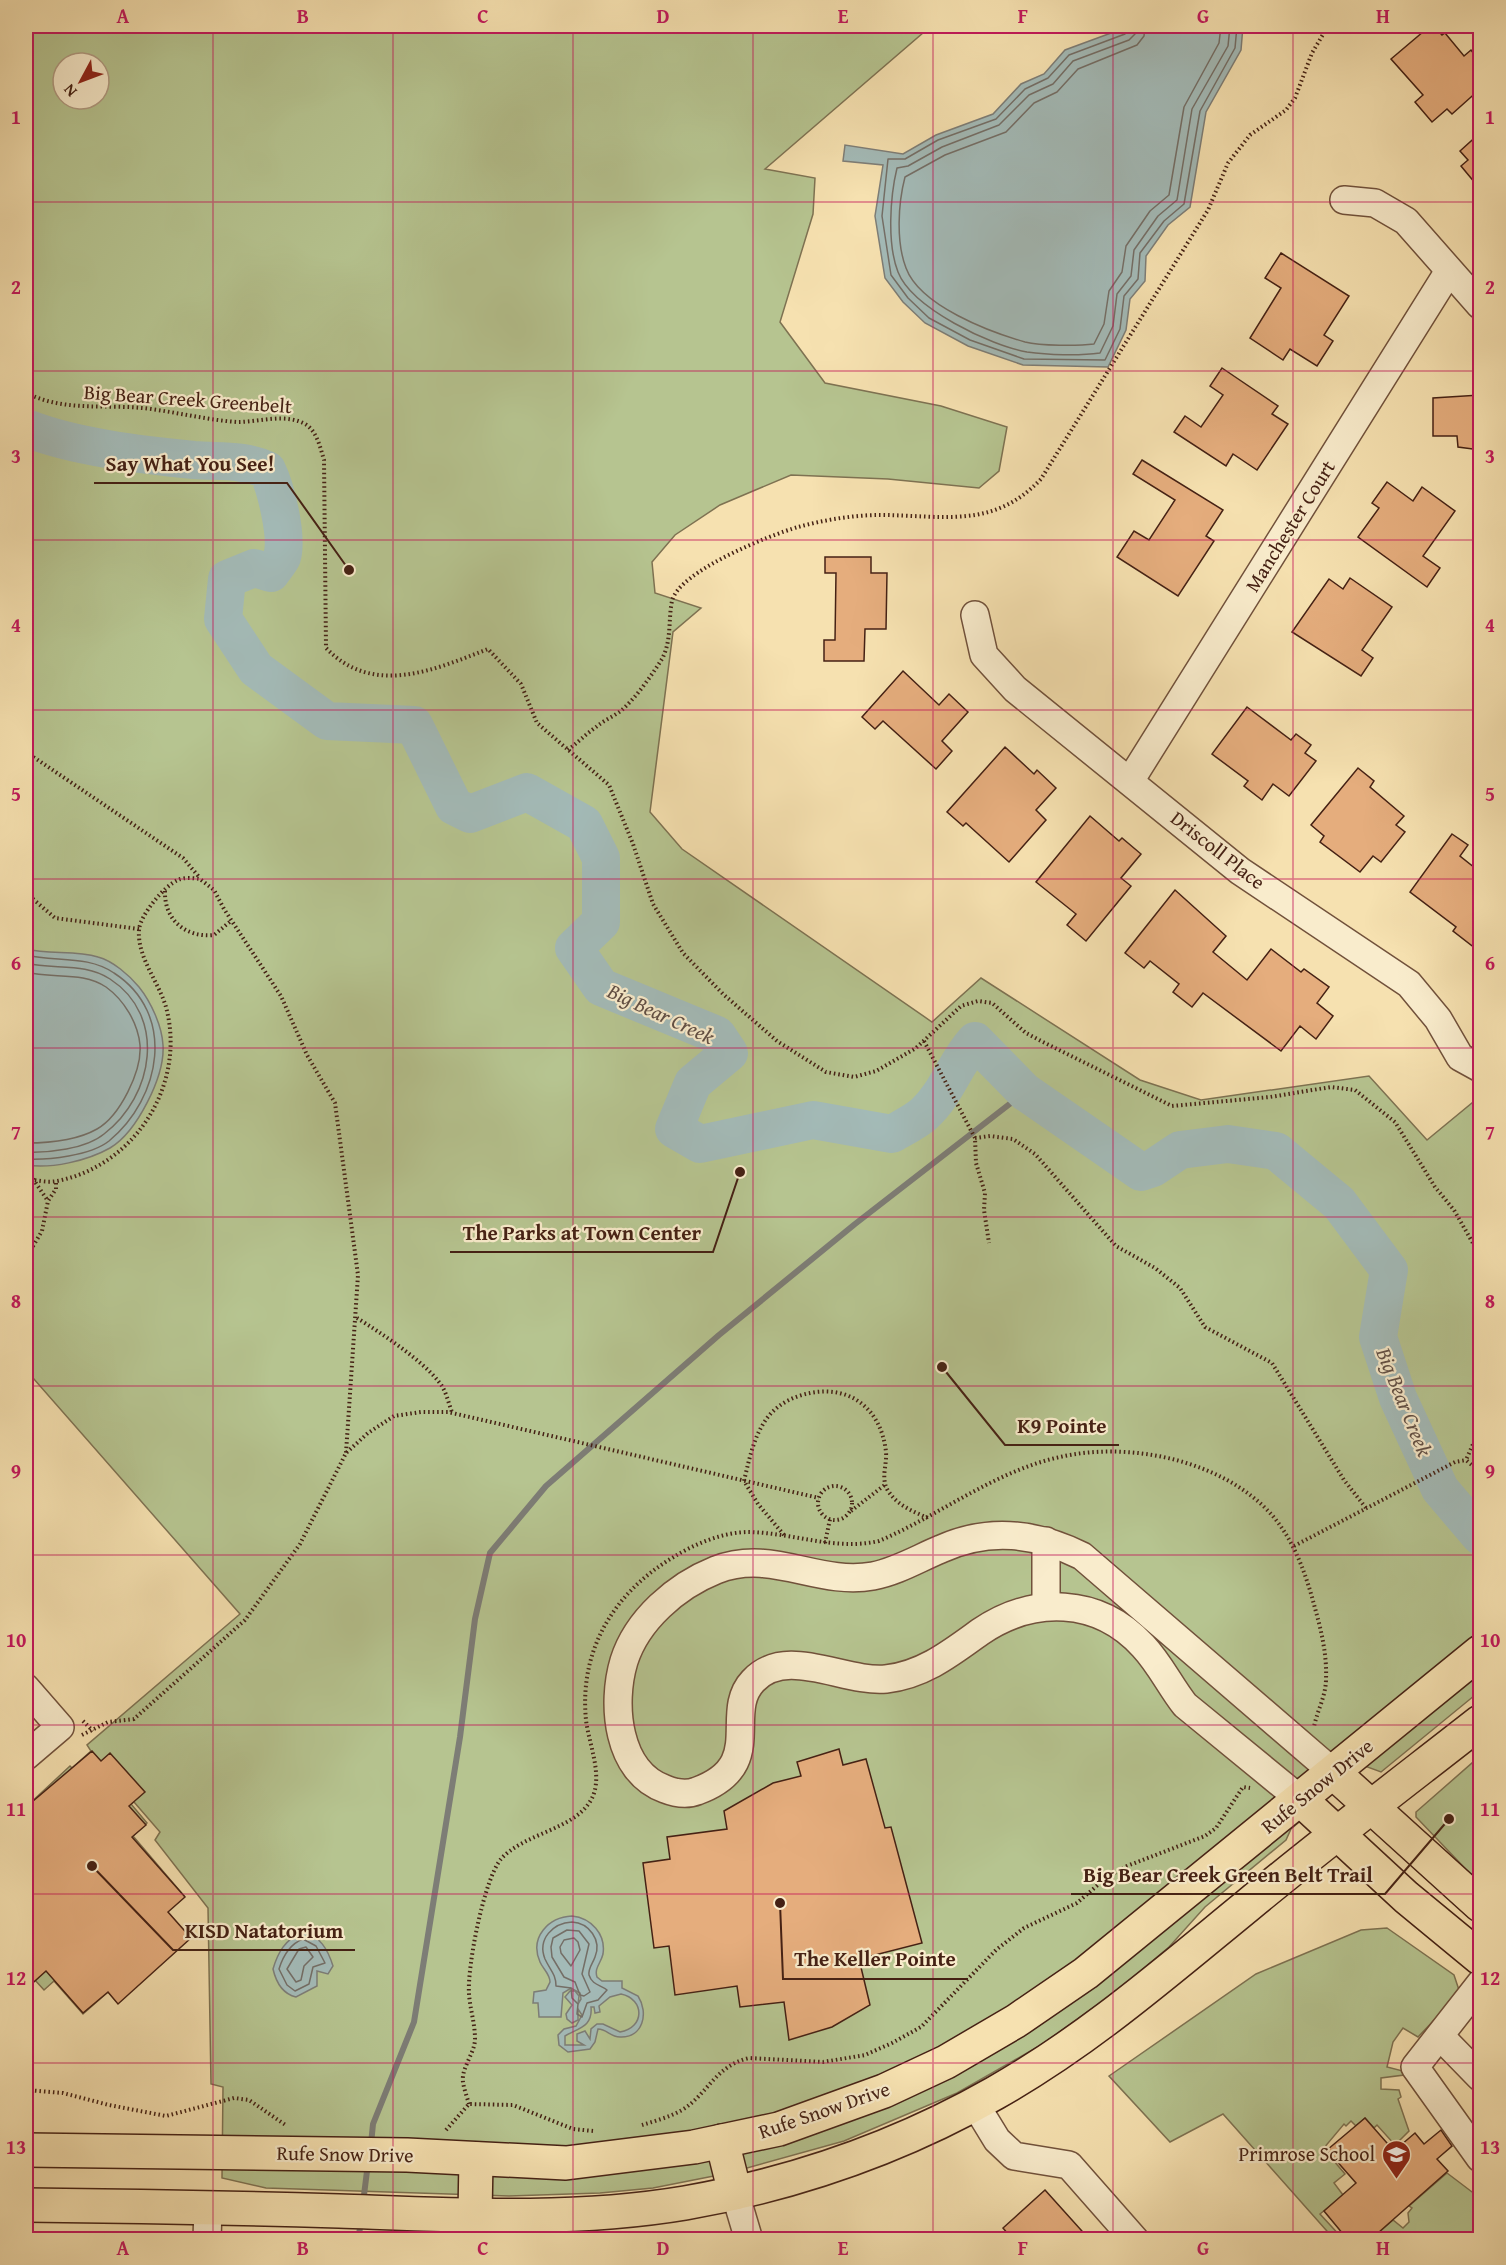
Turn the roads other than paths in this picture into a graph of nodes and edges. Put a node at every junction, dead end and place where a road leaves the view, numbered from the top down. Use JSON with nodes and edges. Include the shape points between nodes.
{"nodes":[{"id":1,"x":1344,"y":200,"type":"dead end"},
{"id":2,"x":1449,"y":271,"type":"junction"},
{"id":3,"x":1480,"y":305,"type":"edge"},
{"id":4,"x":975,"y":615,"type":"dead end"},
{"id":5,"x":1130,"y":781,"type":"junction"},
{"id":6,"x":1480,"y":1068,"type":"edge"},
{"id":7,"x":1046,"y":1541,"type":"junction"},
{"id":8,"x":1046,"y":1606,"type":"junction"},
{"id":9,"x":1480,"y":1652,"type":"edge"},
{"id":10,"x":26,"y":1688,"type":"edge"},
{"id":11,"x":1480,"y":1722,"type":"edge"},
{"id":12,"x":26,"y":1756,"type":"edge"},
{"id":13,"x":1334,"y":1773,"type":"junction"},
{"id":14,"x":1301,"y":1800,"type":"junction"},
{"id":15,"x":1372,"y":1808,"type":"junction"},
{"id":16,"x":1338,"y":1835,"type":"junction"},
{"id":17,"x":1480,"y":1905,"type":"edge"},
{"id":18,"x":1480,"y":1958,"type":"edge"},
{"id":19,"x":1480,"y":1984,"type":"edge"},
{"id":20,"x":1440,"y":2036,"type":"junction"},
{"id":21,"x":1480,"y":2077,"type":"edge"},
{"id":22,"x":975,"y":2104,"type":"junction"},
{"id":23,"x":722,"y":2141,"type":"junction"},
{"id":24,"x":26,"y":2150,"type":"edge"},
{"id":25,"x":1480,"y":2158,"type":"edge"},
{"id":26,"x":476,"y":2159,"type":"junction"},
{"id":27,"x":735,"y":2193,"type":"junction"},
{"id":28,"x":26,"y":2205,"type":"edge"},
{"id":29,"x":208,"y":2207,"type":"junction"},
{"id":30,"x":475,"y":2227,"type":"edge"},
{"id":31,"x":207,"y":2240,"type":"edge"},
{"id":32,"x":749,"y":2240,"type":"edge"},
{"id":33,"x":1135,"y":2240,"type":"edge"}],
"edges":[{"from":1,"to":2,"type":"street","via":[[1375,203],[1406,221]]},
{"from":2,"to":3,"type":"street"},
{"from":2,"to":5,"type":"street","name":"Manchester Court"},
{"from":4,"to":5,"type":"street","name":"Driscoll Place","via":[[984,655],[1015,689]]},
{"from":5,"to":6,"type":"street","name":"Driscoll Place","via":[[1240,871],[1409,984],[1438,1019],[1460,1057]]},
{"from":7,"to":8,"type":"street"},
{"from":7,"to":8,"type":"street","via":[[981,1535],[895,1569],[862,1576],[815,1574],[766,1562],[715,1570],[677,1592],[633,1640],[620,1680],[623,1738],[632,1760],[656,1786],[690,1793],[708,1787],[735,1761],[742,1743],[743,1700],[753,1680],[768,1669],[786,1664],[807,1665],[872,1680],[911,1675],[992,1624],[1017,1612]]},
{"from":7,"to":13,"type":"street","via":[[1093,1564]]},
{"from":8,"to":14,"type":"street","via":[[1071,1606],[1099,1613],[1125,1629],[1159,1665],[1185,1706]]},
{"from":9,"to":13,"type":"main road","name":"Rufe Snow Drive"},
{"from":10,"to":12,"type":"street","via":[[60,1727]]},
{"from":11,"to":15,"type":"main road"},
{"from":13,"to":14,"type":"main road","name":"Rufe Snow Drive"},
{"from":13,"to":15,"type":"main road"},
{"from":14,"to":16,"type":"main road"},
{"from":14,"to":23,"type":"main road","name":"Rufe Snow Drive","via":[[1086,1972],[1006,2027],[946,2062],[884,2091],[779,2129]]},
{"from":15,"to":16,"type":"main road"},
{"from":15,"to":17,"type":"main road"},
{"from":16,"to":18,"type":"main road"},
{"from":16,"to":22,"type":"main road","via":[[1128,2005],[1044,2064]]},
{"from":19,"to":20,"type":"street"},
{"from":20,"to":21,"type":"street"},
{"from":20,"to":25,"type":"street","via":[[1415,2067]]},
{"from":22,"to":27,"type":"main road","via":[[845,2161]]},
{"from":22,"to":33,"type":"street","via":[[997,2140],[1014,2156],[1069,2165]]},
{"from":23,"to":26,"type":"main road","name":"Rufe Snow Drive","via":[[566,2163]]},
{"from":23,"to":27,"type":"main road"},
{"from":24,"to":26,"type":"main road","name":"Rufe Snow Drive","via":[[300,2143]]},
{"from":26,"to":30,"type":"main road"},
{"from":27,"to":30,"type":"main road","via":[[637,2209]]},
{"from":27,"to":32,"type":"street"},
{"from":28,"to":29,"type":"main road"},
{"from":29,"to":30,"type":"main road","via":[[397,2213]]},
{"from":29,"to":31,"type":"street"}]}
